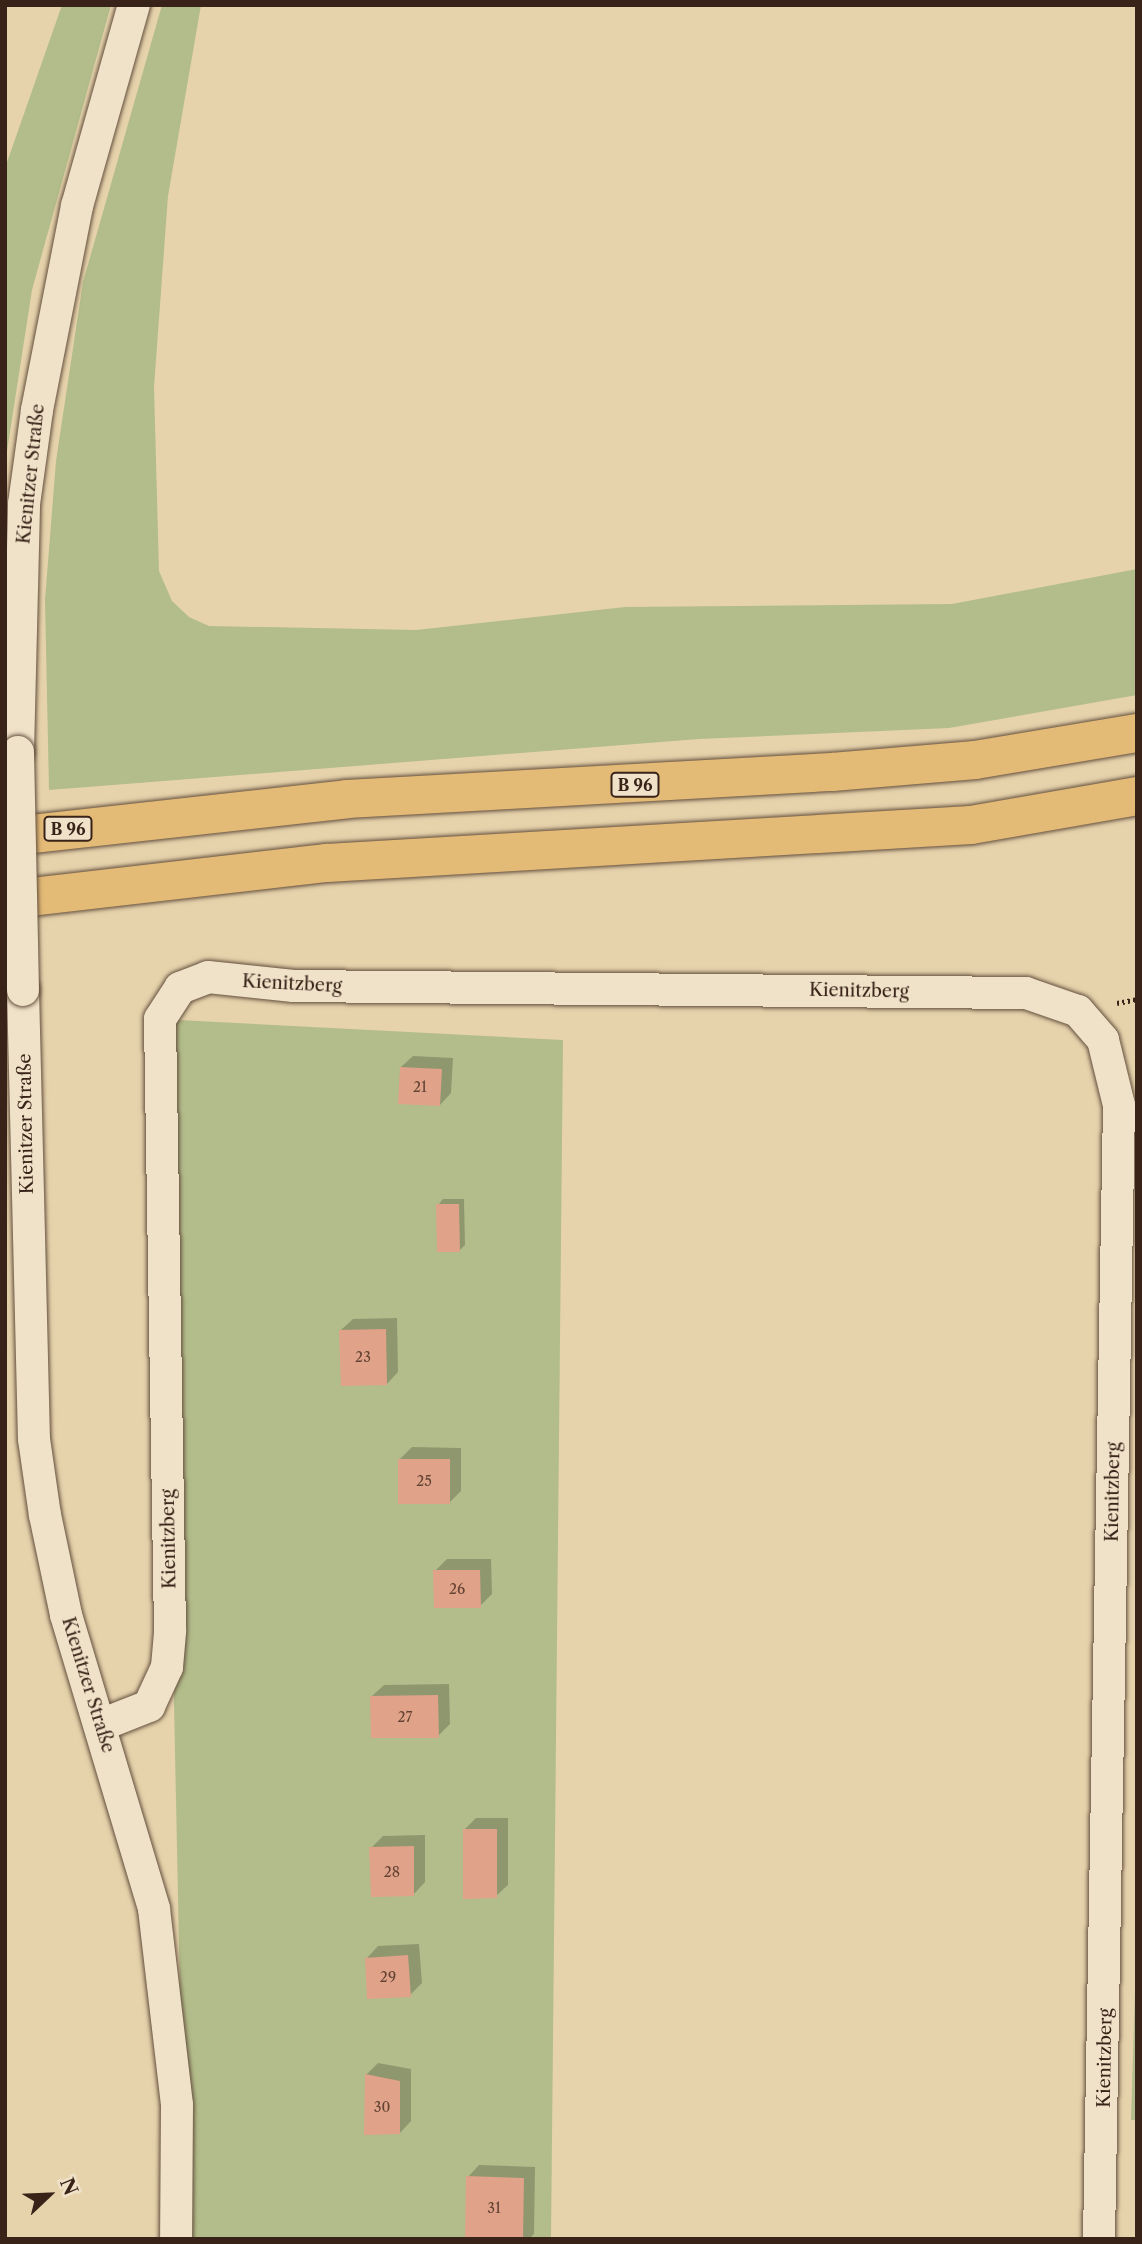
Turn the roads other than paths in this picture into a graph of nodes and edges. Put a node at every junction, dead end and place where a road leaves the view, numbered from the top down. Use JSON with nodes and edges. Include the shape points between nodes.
{"nodes":[{"id":1,"x":134,"y":5,"type":"edge"},
{"id":2,"x":1137,"y":733,"type":"edge"},
{"id":3,"x":1137,"y":796,"type":"edge"},
{"id":4,"x":5,"y":837,"type":"edge"},
{"id":5,"x":5,"y":900,"type":"edge"},
{"id":6,"x":101,"y":1726,"type":"junction"},
{"id":7,"x":176,"y":2239,"type":"edge"},
{"id":8,"x":1099,"y":2239,"type":"edge"}],
"edges":[{"from":1,"to":6,"type":"street","name":"Kienitzer Straße","bridge":true,"via":[[77,206],[37,410],[24,504],[18,752],[34,1439],[44,1515],[66,1615]]},
{"from":2,"to":4,"type":"highway","number":"B 96","via":[[949,762],[347,799]]},
{"from":3,"to":5,"type":"highway","via":[[971,825],[327,863]]},
{"from":6,"to":7,"type":"street","name":"Kienitzer Straße","via":[[154,1909],[177,2105]]},
{"from":6,"to":8,"type":"street","name":"Kienitzberg","via":[[149,1706],[167,1667],[160,1019],[180,988],[208,977],[294,986],[1026,993],[1078,1011],[1103,1040],[1119,1105]]}]}
